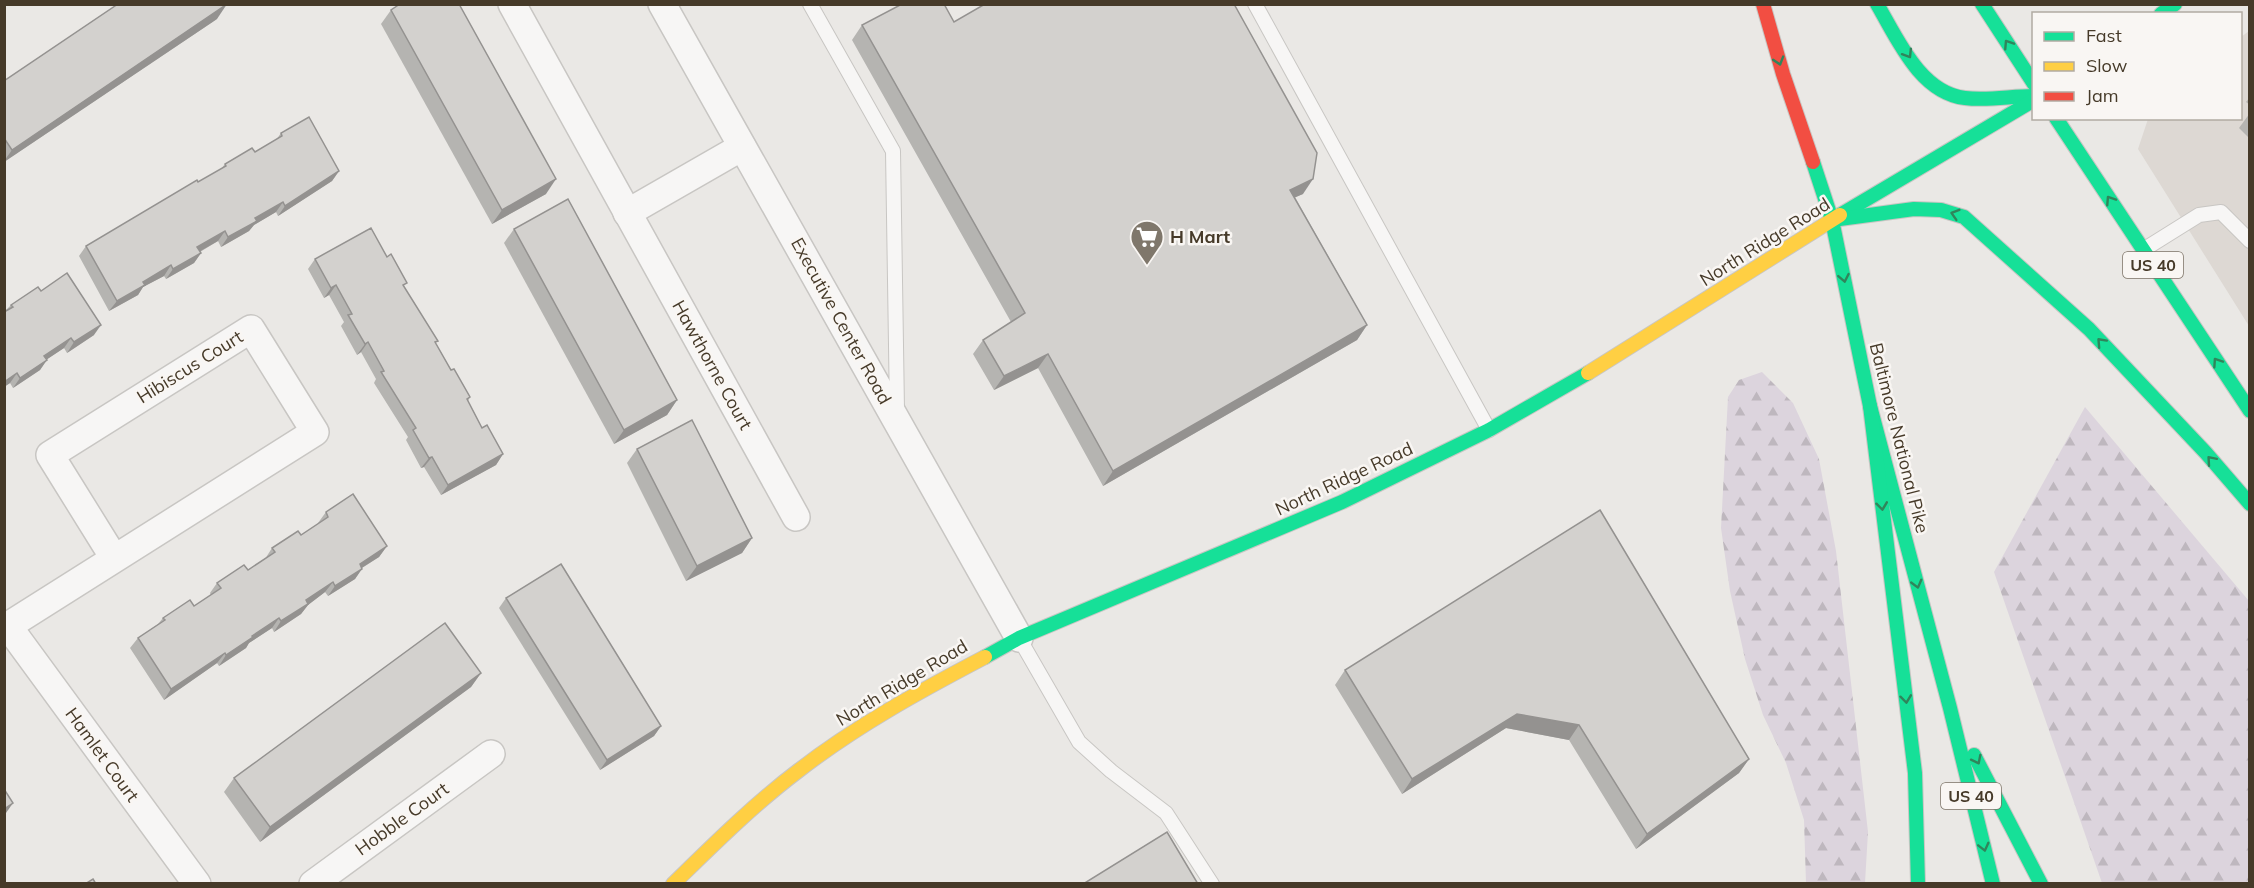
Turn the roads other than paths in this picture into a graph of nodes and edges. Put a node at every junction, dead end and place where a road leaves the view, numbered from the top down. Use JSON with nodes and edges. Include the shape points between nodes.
{"nodes":[{"id":1,"x":512,"y":4,"type":"edge"},
{"id":2,"x":662,"y":4,"type":"edge"},
{"id":3,"x":810,"y":4,"type":"edge"},
{"id":4,"x":1255,"y":4,"type":"edge"},
{"id":5,"x":1762,"y":4,"type":"edge"},
{"id":6,"x":1877,"y":4,"type":"edge"},
{"id":7,"x":1982,"y":4,"type":"edge"},
{"id":8,"x":2032,"y":81,"type":"edge"},
{"id":9,"x":2032,"y":98,"type":"edge"},
{"id":10,"x":2032,"y":99,"type":"edge"},
{"id":11,"x":2057,"y":120,"type":"edge"},
{"id":12,"x":742,"y":147,"type":"junction"},
{"id":13,"x":627,"y":213,"type":"junction"},
{"id":14,"x":1832,"y":220,"type":"junction"},
{"id":15,"x":2250,"y":241,"type":"edge"},
{"id":16,"x":2143,"y":250,"type":"junction"},
{"id":17,"x":1870,"y":406,"type":"junction"},
{"id":18,"x":2249,"y":411,"type":"edge"},
{"id":19,"x":898,"y":421,"type":"junction"},
{"id":20,"x":1489,"y":430,"type":"junction"},
{"id":21,"x":2250,"y":504,"type":"edge"},
{"id":22,"x":796,"y":517,"type":"dead end"},
{"id":23,"x":114,"y":558,"type":"junction"},
{"id":24,"x":6,"y":626,"type":"edge"},
{"id":25,"x":1019,"y":638,"type":"junction"},
{"id":26,"x":1950,"y":708,"type":"junction"},
{"id":27,"x":491,"y":754,"type":"dead end"},
{"id":28,"x":680,"y":881,"type":"edge"},
{"id":29,"x":197,"y":884,"type":"edge"},
{"id":30,"x":313,"y":884,"type":"edge"},
{"id":31,"x":1212,"y":884,"type":"edge"},
{"id":32,"x":1918,"y":884,"type":"edge"},
{"id":33,"x":1993,"y":884,"type":"edge"},
{"id":34,"x":2041,"y":884,"type":"edge"}],
"edges":[{"from":1,"to":13,"type":"street","name":"Hawthorne Court"},
{"from":2,"to":12,"type":"street","name":"Executive Center Road"},
{"from":3,"to":19,"type":"lane","via":[[893,151]]},
{"from":4,"to":20,"type":"lane"},
{"from":5,"to":14,"type":"main road","name":"Baltimore National Pike","number":"US 40","one_way":true},
{"from":6,"to":9,"type":"main road","one_way":true,"via":[[1916,66],[1935,87],[1962,98]]},
{"from":8,"to":7,"type":"main road","one_way":true},
{"from":10,"to":14,"type":"main road","name":"North Ridge Road"},
{"from":16,"to":11,"type":"main road","number":"US 40","one_way":true},
{"from":12,"to":13,"type":"street"},
{"from":12,"to":19,"type":"street","name":"Executive Center Road"},
{"from":13,"to":22,"type":"street","name":"Hawthorne Court"},
{"from":14,"to":17,"type":"main road","name":"Baltimore National Pike","number":"US 40","one_way":true},
{"from":14,"to":20,"type":"main road","name":"North Ridge Road","via":[[1613,358]]},
{"from":21,"to":14,"type":"main road","one_way":true,"via":[[2089,329],[1964,217],[1941,210],[1914,209]]},
{"from":15,"to":16,"type":"lane","via":[[2221,212],[2199,215]]},
{"from":18,"to":16,"type":"main road","number":"US 40","one_way":true},
{"from":17,"to":26,"type":"main road","name":"Baltimore National Pike","number":"US 40","one_way":true},
{"from":17,"to":32,"type":"main road","one_way":true,"via":[[1915,773]]},
{"from":19,"to":25,"type":"street","name":"Executive Center Road"},
{"from":20,"to":25,"type":"main road","name":"North Ridge Road","via":[[1342,502]]},
{"from":23,"to":23,"type":"street","name":"Hibiscus Court","via":[[315,432],[251,329],[50,455]]},
{"from":23,"to":24,"type":"street","name":"Hibiscus Court"},
{"from":24,"to":29,"type":"street","name":"Hamlet Court"},
{"from":25,"to":28,"type":"main road","name":"North Ridge Road","via":[[913,695],[798,771],[739,820]]},
{"from":25,"to":31,"type":"lane","via":[[1079,742],[1166,813]]},
{"from":26,"to":33,"type":"main road","name":"Baltimore National Pike","number":"US 40","one_way":true},
{"from":26,"to":34,"type":"main road","one_way":true},
{"from":27,"to":30,"type":"street","name":"Hobble Court"}]}
